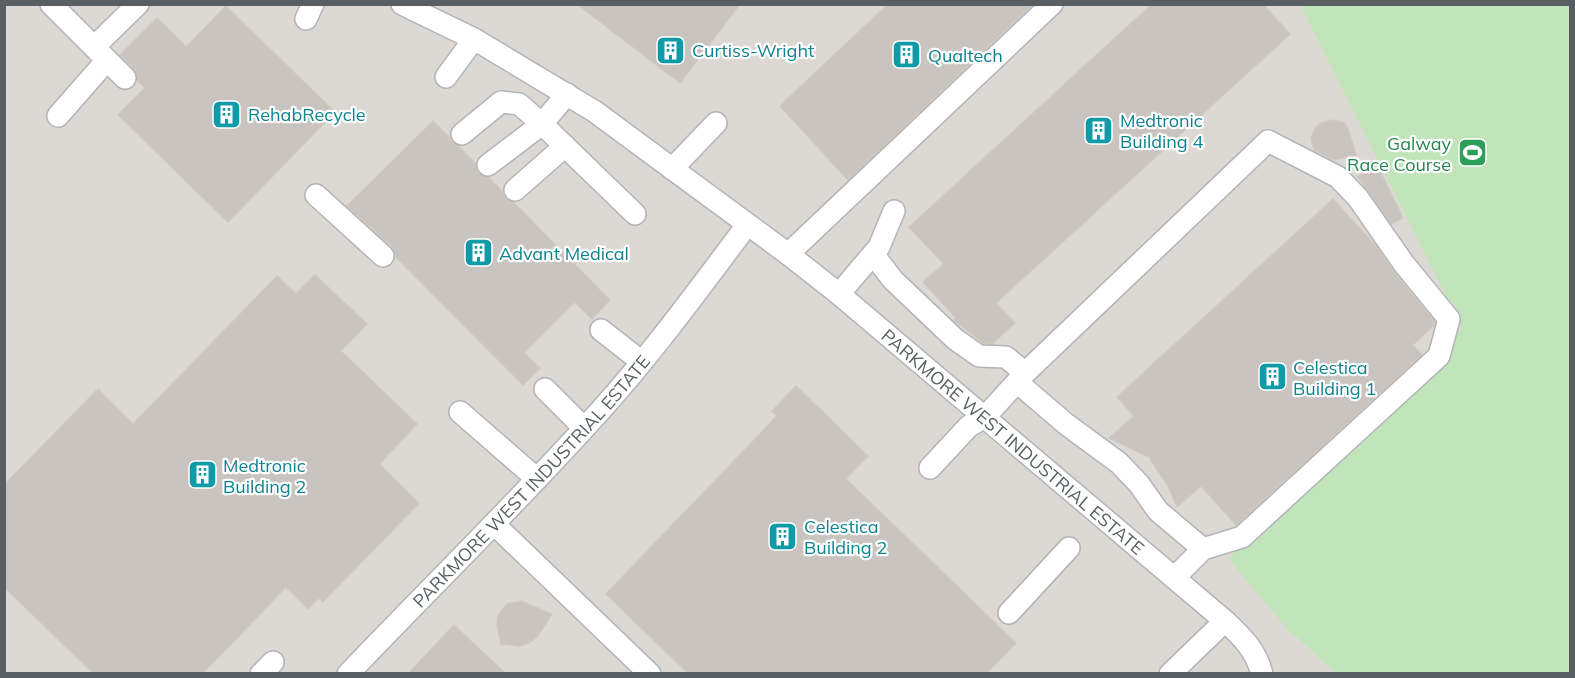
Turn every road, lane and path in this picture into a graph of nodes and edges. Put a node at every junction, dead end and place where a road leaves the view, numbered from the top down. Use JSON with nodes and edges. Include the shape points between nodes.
{"nodes":[{"id":1,"x":51,"y":4,"type":"edge"},
{"id":2,"x":138,"y":4,"type":"edge"},
{"id":3,"x":402,"y":4,"type":"edge"},
{"id":4,"x":1052,"y":4,"type":"edge"},
{"id":5,"x":443,"y":12,"type":"edge"},
{"id":6,"x":474,"y":39,"type":"junction"},
{"id":7,"x":101,"y":53,"type":"junction"},
{"id":8,"x":446,"y":77,"type":"dead end"},
{"id":9,"x":125,"y":78,"type":"dead end"},
{"id":10,"x":567,"y":94,"type":"junction"},
{"id":11,"x":58,"y":116,"type":"dead end"},
{"id":12,"x":716,"y":123,"type":"dead end"},
{"id":13,"x":542,"y":124,"type":"junction"},
{"id":14,"x":462,"y":135,"type":"dead end"},
{"id":15,"x":565,"y":146,"type":"junction"},
{"id":16,"x":488,"y":165,"type":"dead end"},
{"id":17,"x":672,"y":169,"type":"junction"},
{"id":18,"x":515,"y":190,"type":"dead end"},
{"id":19,"x":316,"y":195,"type":"dead end"},
{"id":20,"x":894,"y":211,"type":"dead end"},
{"id":21,"x":635,"y":214,"type":"dead end"},
{"id":22,"x":747,"y":225,"type":"junction"},
{"id":23,"x":788,"y":254,"type":"junction"},
{"id":24,"x":873,"y":254,"type":"junction"},
{"id":25,"x":383,"y":256,"type":"dead end"},
{"id":26,"x":839,"y":294,"type":"junction"},
{"id":27,"x":602,"y":330,"type":"dead end"},
{"id":28,"x":642,"y":362,"type":"junction"},
{"id":29,"x":1021,"y":378,"type":"junction"},
{"id":30,"x":545,"y":389,"type":"dead end"},
{"id":31,"x":460,"y":412,"type":"dead end"},
{"id":32,"x":985,"y":417,"type":"junction"},
{"id":33,"x":584,"y":428,"type":"junction"},
{"id":34,"x":930,"y":468,"type":"dead end"},
{"id":35,"x":537,"y":479,"type":"junction"},
{"id":36,"x":494,"y":524,"type":"junction"},
{"id":37,"x":1069,"y":548,"type":"dead end"},
{"id":38,"x":1203,"y":549,"type":"junction"},
{"id":39,"x":1174,"y":578,"type":"junction"},
{"id":40,"x":1009,"y":614,"type":"dead end"},
{"id":41,"x":1225,"y":621,"type":"junction"},
{"id":42,"x":348,"y":674,"type":"edge"},
{"id":43,"x":650,"y":674,"type":"edge"},
{"id":44,"x":1170,"y":674,"type":"edge"},
{"id":45,"x":1262,"y":674,"type":"edge"}],
"edges":[{"from":1,"to":7,"type":"street"},
{"from":2,"to":7,"type":"street"},
{"from":3,"to":5,"type":"street","name":"PARKMORE WEST INDUSTRIAL ESTATE"},
{"from":4,"to":23,"type":"street"},
{"from":5,"to":6,"type":"street","name":"PARKMORE WEST INDUSTRIAL ESTATE"},
{"from":6,"to":8,"type":"street"},
{"from":6,"to":10,"type":"street","name":"PARKMORE WEST INDUSTRIAL ESTATE"},
{"from":7,"to":9,"type":"street"},
{"from":7,"to":11,"type":"street"},
{"from":10,"to":13,"type":"street"},
{"from":10,"to":17,"type":"street","name":"PARKMORE WEST INDUSTRIAL ESTATE"},
{"from":12,"to":17,"type":"street"},
{"from":13,"to":14,"type":"street","via":[[519,104],[501,102]]},
{"from":13,"to":15,"type":"street"},
{"from":13,"to":16,"type":"street"},
{"from":15,"to":18,"type":"street"},
{"from":15,"to":21,"type":"street"},
{"from":17,"to":22,"type":"street","name":"PARKMORE WEST INDUSTRIAL ESTATE"},
{"from":19,"to":25,"type":"street"},
{"from":20,"to":24,"type":"street"},
{"from":22,"to":23,"type":"street","name":"PARKMORE WEST INDUSTRIAL ESTATE"},
{"from":22,"to":28,"type":"street","name":"PARKMORE WEST INDUSTRIAL ESTATE"},
{"from":23,"to":26,"type":"street","name":"PARKMORE WEST INDUSTRIAL ESTATE"},
{"from":24,"to":26,"type":"street"},
{"from":24,"to":29,"type":"street","via":[[893,280],[956,339],[979,356],[1006,357]]},
{"from":26,"to":32,"type":"street","name":"PARKMORE WEST INDUSTRIAL ESTATE"},
{"from":27,"to":28,"type":"street"},
{"from":28,"to":33,"type":"street","name":"PARKMORE WEST INDUSTRIAL ESTATE"},
{"from":29,"to":32,"type":"street"},
{"from":29,"to":38,"type":"street","via":[[1066,424],[1119,463],[1158,511]]},
{"from":29,"to":38,"type":"street","via":[[1268,141],[1338,177],[1449,319],[1439,356],[1242,537]]},
{"from":30,"to":33,"type":"street"},
{"from":31,"to":35,"type":"street"},
{"from":32,"to":34,"type":"street","via":[[969,426]]},
{"from":32,"to":39,"type":"street","name":"PARKMORE WEST INDUSTRIAL ESTATE"},
{"from":33,"to":35,"type":"street","name":"PARKMORE WEST INDUSTRIAL ESTATE"},
{"from":35,"to":36,"type":"street","name":"PARKMORE WEST INDUSTRIAL ESTATE"},
{"from":36,"to":42,"type":"street","name":"PARKMORE WEST INDUSTRIAL ESTATE"},
{"from":36,"to":43,"type":"street"},
{"from":37,"to":40,"type":"street"},
{"from":38,"to":39,"type":"street"},
{"from":39,"to":41,"type":"street","name":"PARKMORE WEST INDUSTRIAL ESTATE"},
{"from":41,"to":44,"type":"street"},
{"from":41,"to":45,"type":"street","name":"PARKMORE WEST INDUSTRIAL ESTATE","via":[[1249,644]]}]}
